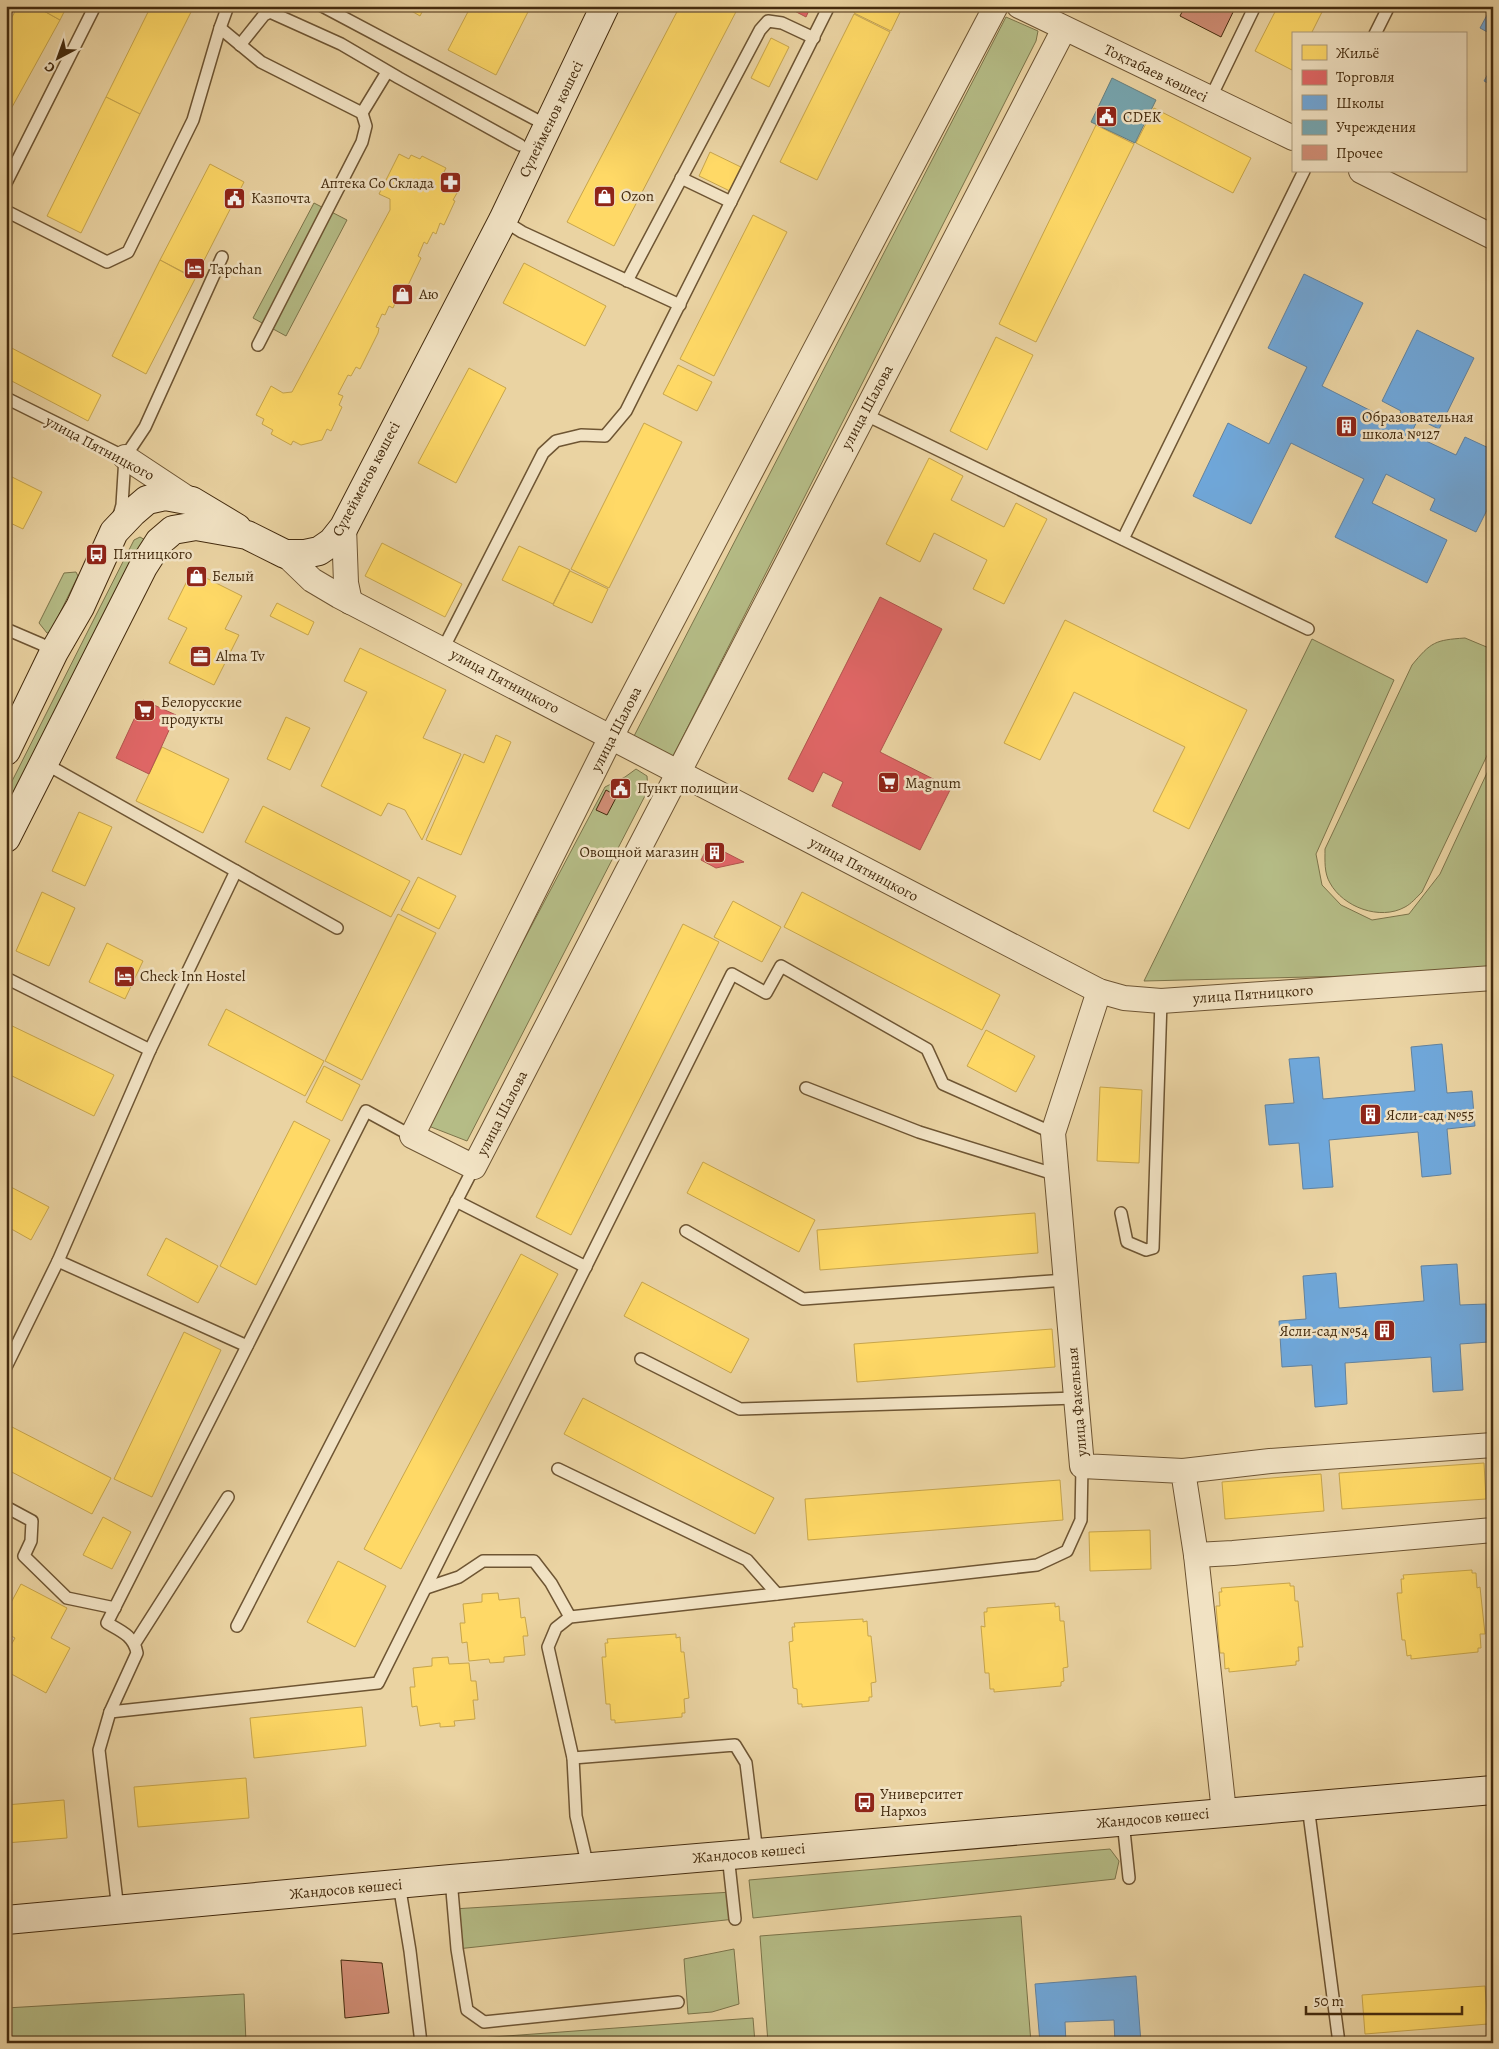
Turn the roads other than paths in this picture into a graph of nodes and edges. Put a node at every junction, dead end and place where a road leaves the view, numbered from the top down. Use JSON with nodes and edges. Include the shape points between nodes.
{"nodes":[{"id":1,"x":95,"y":6,"type":"edge"},
{"id":2,"x":228,"y":6,"type":"edge"},
{"id":3,"x":322,"y":6,"type":"edge"},
{"id":4,"x":605,"y":6,"type":"edge"},
{"id":5,"x":829,"y":6,"type":"edge"},
{"id":6,"x":996,"y":6,"type":"edge"},
{"id":7,"x":1019,"y":6,"type":"edge"},
{"id":8,"x":1255,"y":6,"type":"edge"},
{"id":9,"x":1389,"y":6,"type":"edge"},
{"id":10,"x":220,"y":28,"type":"junction"},
{"id":11,"x":1064,"y":29,"type":"junction"},
{"id":12,"x":1376,"y":32,"type":"edge"},
{"id":13,"x":814,"y":38,"type":"junction"},
{"id":14,"x":240,"y":45,"type":"junction"},
{"id":15,"x":387,"y":72,"type":"junction"},
{"id":16,"x":1210,"y":98,"type":"junction"},
{"id":17,"x":362,"y":113,"type":"junction"},
{"id":18,"x":548,"y":126,"type":"junction"},
{"id":19,"x":1292,"y":138,"type":"edge"},
{"id":20,"x":520,"y":145,"type":"dead end"},
{"id":21,"x":1304,"y":172,"type":"edge"},
{"id":22,"x":1363,"y":172,"type":"edge"},
{"id":23,"x":681,"y":178,"type":"junction"},
{"id":24,"x":6,"y":183,"type":"edge"},
{"id":25,"x":731,"y":202,"type":"junction"},
{"id":26,"x":6,"y":210,"type":"edge"},
{"id":27,"x":503,"y":220,"type":"junction"},
{"id":28,"x":1493,"y":237,"type":"edge"},
{"id":29,"x":222,"y":257,"type":"dead end"},
{"id":30,"x":627,"y":280,"type":"junction"},
{"id":31,"x":680,"y":305,"type":"junction"},
{"id":32,"x":258,"y":345,"type":"dead end"},
{"id":33,"x":6,"y":398,"type":"edge"},
{"id":34,"x":864,"y":414,"type":"junction"},
{"id":35,"x":124,"y":457,"type":"junction"},
{"id":36,"x":192,"y":501,"type":"junction"},
{"id":37,"x":344,"y":527,"type":"junction"},
{"id":38,"x":114,"y":532,"type":"junction"},
{"id":39,"x":247,"y":535,"type":"junction"},
{"id":40,"x":1123,"y":539,"type":"junction"},
{"id":41,"x":285,"y":554,"type":"junction"},
{"id":42,"x":350,"y":602,"type":"junction"},
{"id":43,"x":6,"y":629,"type":"edge"},
{"id":44,"x":1308,"y":629,"type":"dead end"},
{"id":45,"x":443,"y":649,"type":"junction"},
{"id":46,"x":54,"y":652,"type":"junction"},
{"id":47,"x":611,"y":737,"type":"junction"},
{"id":48,"x":6,"y":751,"type":"edge"},
{"id":49,"x":44,"y":763,"type":"junction"},
{"id":50,"x":678,"y":772,"type":"junction"},
{"id":51,"x":6,"y":838,"type":"edge"},
{"id":52,"x":236,"y":871,"type":"junction"},
{"id":53,"x":337,"y":928,"type":"dead end"},
{"id":54,"x":6,"y":978,"type":"edge"},
{"id":55,"x":1493,"y":978,"type":"edge"},
{"id":56,"x":1099,"y":992,"type":"junction"},
{"id":57,"x":1161,"y":1001,"type":"junction"},
{"id":58,"x":150,"y":1050,"type":"junction"},
{"id":59,"x":806,"y":1088,"type":"dead end"},
{"id":60,"x":1053,"y":1133,"type":"junction"},
{"id":61,"x":412,"y":1136,"type":"junction"},
{"id":62,"x":474,"y":1167,"type":"junction"},
{"id":63,"x":1057,"y":1175,"type":"junction"},
{"id":64,"x":456,"y":1201,"type":"junction"},
{"id":65,"x":1121,"y":1213,"type":"dead end"},
{"id":66,"x":686,"y":1231,"type":"dead end"},
{"id":67,"x":58,"y":1261,"type":"junction"},
{"id":68,"x":586,"y":1267,"type":"junction"},
{"id":69,"x":1066,"y":1280,"type":"junction"},
{"id":70,"x":246,"y":1346,"type":"junction"},
{"id":71,"x":641,"y":1359,"type":"dead end"},
{"id":72,"x":6,"y":1367,"type":"edge"},
{"id":73,"x":1076,"y":1398,"type":"junction"},
{"id":74,"x":1493,"y":1445,"type":"edge"},
{"id":75,"x":1082,"y":1466,"type":"junction"},
{"id":76,"x":558,"y":1469,"type":"dead end"},
{"id":77,"x":1183,"y":1471,"type":"junction"},
{"id":78,"x":228,"y":1497,"type":"dead end"},
{"id":79,"x":6,"y":1507,"type":"edge"},
{"id":80,"x":1493,"y":1530,"type":"edge"},
{"id":81,"x":1196,"y":1554,"type":"junction"},
{"id":82,"x":426,"y":1588,"type":"junction"},
{"id":83,"x":777,"y":1594,"type":"junction"},
{"id":84,"x":115,"y":1608,"type":"junction"},
{"id":85,"x":570,"y":1617,"type":"junction"},
{"id":86,"x":238,"y":1626,"type":"dead end"},
{"id":87,"x":135,"y":1643,"type":"junction"},
{"id":88,"x":110,"y":1712,"type":"junction"},
{"id":89,"x":573,"y":1758,"type":"junction"},
{"id":90,"x":1493,"y":1790,"type":"edge"},
{"id":91,"x":1308,"y":1806,"type":"junction"},
{"id":92,"x":1224,"y":1812,"type":"junction"},
{"id":93,"x":1124,"y":1821,"type":"junction"},
{"id":94,"x":757,"y":1853,"type":"junction"},
{"id":95,"x":728,"y":1855,"type":"junction"},
{"id":96,"x":588,"y":1867,"type":"junction"},
{"id":97,"x":451,"y":1878,"type":"junction"},
{"id":98,"x":1129,"y":1878,"type":"dead end"},
{"id":99,"x":399,"y":1884,"type":"junction"},
{"id":100,"x":118,"y":1910,"type":"junction"},
{"id":101,"x":6,"y":1920,"type":"edge"},
{"id":102,"x":735,"y":1920,"type":"dead end"},
{"id":103,"x":678,"y":2002,"type":"dead end"},
{"id":104,"x":421,"y":2043,"type":"edge"},
{"id":105,"x":1339,"y":2043,"type":"edge"}],
"edges":[{"from":1,"to":24,"type":"lane"},
{"from":2,"to":10,"type":"lane"},
{"from":3,"to":18,"type":"lane"},
{"from":4,"to":18,"type":"street","name":"Сүлейменов көшесі"},
{"from":5,"to":13,"type":"lane"},
{"from":6,"to":47,"type":"street","name":"улица Шалова"},
{"from":7,"to":11,"type":"street","name":"Тоқтабаев көшесі"},
{"from":8,"to":16,"type":"lane"},
{"from":9,"to":12,"type":"lane"},
{"from":10,"to":14,"type":"lane"},
{"from":10,"to":26,"type":"lane","via":[[193,120],[128,252],[107,262]]},
{"from":11,"to":16,"type":"street","name":"Тоқтабаев көшесі"},
{"from":11,"to":34,"type":"street","name":"улица Шалова"},
{"from":13,"to":23,"type":"lane","via":[[782,23],[768,21],[760,30]]},
{"from":13,"to":25,"type":"lane"},
{"from":14,"to":15,"type":"lane","via":[[270,12],[341,44]]},
{"from":14,"to":17,"type":"lane","via":[[261,62]]},
{"from":15,"to":17,"type":"lane"},
{"from":15,"to":20,"type":"lane"},
{"from":16,"to":19,"type":"street","name":"Тоқтабаев көшесі"},
{"from":17,"to":32,"type":"lane","via":[[366,126],[362,142]]},
{"from":18,"to":27,"type":"street","name":"Сүлейменов көшесі"},
{"from":21,"to":40,"type":"lane"},
{"from":22,"to":28,"type":"street"},
{"from":23,"to":25,"type":"lane"},
{"from":23,"to":30,"type":"lane"},
{"from":25,"to":31,"type":"lane"},
{"from":27,"to":30,"type":"lane","via":[[522,232]]},
{"from":27,"to":37,"type":"street","name":"Сүлейменов көшесі"},
{"from":29,"to":35,"type":"lane","via":[[145,427]]},
{"from":30,"to":31,"type":"lane"},
{"from":31,"to":45,"type":"lane","via":[[626,411],[605,436],[581,435],[556,441],[543,454]]},
{"from":33,"to":35,"type":"lane","name":"улица Пятницкого"},
{"from":34,"to":40,"type":"lane"},
{"from":34,"to":50,"type":"street","name":"улица Шалова"},
{"from":35,"to":36,"type":"street","name":"улица Пятницкого"},
{"from":35,"to":38,"type":"lane","via":[[122,505]]},
{"from":36,"to":38,"type":"street","via":[[165,496],[148,500]]},
{"from":36,"to":39,"type":"street"},
{"from":37,"to":41,"type":"street","name":"Сүлейменов көшесі","via":[[332,542],[319,551]]},
{"from":37,"to":42,"type":"street"},
{"from":38,"to":46,"type":"street","via":[[80,607]]},
{"from":39,"to":41,"type":"street","name":"Сүлейменов көшесі"},
{"from":39,"to":49,"type":"street","name":"Сүлейменов көшесі","via":[[196,526],[173,530],[159,542],[143,567]]},
{"from":40,"to":44,"type":"lane"},
{"from":41,"to":42,"type":"street","name":"улица Пятницкого","via":[[312,580]]},
{"from":42,"to":45,"type":"street","name":"улица Пятницкого"},
{"from":43,"to":46,"type":"lane"},
{"from":45,"to":47,"type":"street","name":"улица Пятницкого"},
{"from":46,"to":48,"type":"street"},
{"from":47,"to":50,"type":"street","name":"улица Пятницкого"},
{"from":47,"to":61,"type":"street","name":"улица Шалова"},
{"from":49,"to":51,"type":"street","name":"Сүлейменов көшесі"},
{"from":49,"to":52,"type":"lane"},
{"from":50,"to":56,"type":"street","name":"улица Пятницкого"},
{"from":50,"to":62,"type":"street","name":"улица Шалова"},
{"from":52,"to":53,"type":"lane"},
{"from":52,"to":58,"type":"lane"},
{"from":54,"to":58,"type":"lane"},
{"from":55,"to":57,"type":"street","name":"улица Пятницкого"},
{"from":56,"to":57,"type":"street","name":"улица Пятницкого"},
{"from":56,"to":60,"type":"street","name":"улица Факельная"},
{"from":57,"to":65,"type":"lane","via":[[1153,1248],[1146,1250],[1127,1242]]},
{"from":58,"to":67,"type":"lane"},
{"from":59,"to":63,"type":"lane","via":[[919,1132]]},
{"from":60,"to":63,"type":"street","name":"улица Факельная"},
{"from":60,"to":68,"type":"lane","via":[[943,1084],[927,1049],[781,966],[766,993],[732,974]]},
{"from":61,"to":62,"type":"street","name":"улица Шалова"},
{"from":61,"to":70,"type":"lane","via":[[366,1111]]},
{"from":62,"to":64,"type":"lane"},
{"from":63,"to":69,"type":"street","name":"улица Факельная"},
{"from":64,"to":68,"type":"lane"},
{"from":64,"to":86,"type":"lane"},
{"from":66,"to":69,"type":"lane","via":[[803,1299]]},
{"from":67,"to":70,"type":"lane"},
{"from":67,"to":72,"type":"lane"},
{"from":68,"to":82,"type":"lane"},
{"from":69,"to":73,"type":"street","name":"улица Факельная"},
{"from":70,"to":84,"type":"lane"},
{"from":71,"to":73,"type":"lane","via":[[740,1409]]},
{"from":73,"to":75,"type":"street","name":"улица Факельная"},
{"from":74,"to":77,"type":"street","name":"улица Факельная","via":[[1270,1461]]},
{"from":75,"to":77,"type":"street","name":"улица Факельная"},
{"from":75,"to":83,"type":"lane","via":[[1081,1520],[1067,1551],[1037,1565]]},
{"from":76,"to":83,"type":"lane","via":[[747,1560]]},
{"from":77,"to":81,"type":"street"},
{"from":78,"to":87,"type":"lane"},
{"from":79,"to":84,"type":"lane","via":[[32,1521],[31,1541],[24,1556],[67,1598]]},
{"from":80,"to":81,"type":"street"},
{"from":81,"to":92,"type":"street"},
{"from":82,"to":85,"type":"lane","via":[[459,1577],[483,1561],[534,1562],[551,1583]]},
{"from":82,"to":88,"type":"lane","via":[[378,1683]]},
{"from":83,"to":85,"type":"lane"},
{"from":84,"to":87,"type":"lane","via":[[107,1623]]},
{"from":85,"to":89,"type":"lane","via":[[556,1628],[548,1647]]},
{"from":87,"to":88,"type":"lane","via":[[137,1653]]},
{"from":88,"to":100,"type":"lane","via":[[99,1750]]},
{"from":89,"to":94,"type":"lane","via":[[735,1746],[746,1763]]},
{"from":89,"to":96,"type":"lane","via":[[576,1816]]},
{"from":90,"to":91,"type":"street","name":"Жандосов көшесі"},
{"from":91,"to":92,"type":"street","name":"Жандосов көшесі"},
{"from":91,"to":105,"type":"lane"},
{"from":92,"to":93,"type":"street","name":"Жандосов көшесі"},
{"from":93,"to":94,"type":"street","name":"Жандосов көшесі"},
{"from":93,"to":98,"type":"lane"},
{"from":94,"to":95,"type":"street","name":"Жандосов көшесі"},
{"from":95,"to":96,"type":"street","name":"Жандосов көшесі"},
{"from":95,"to":102,"type":"lane"},
{"from":96,"to":97,"type":"street","name":"Жандосов көшесі"},
{"from":97,"to":99,"type":"street","name":"Жандосов көшесі"},
{"from":97,"to":103,"type":"lane","via":[[457,1949],[467,2010],[484,2022]]},
{"from":99,"to":100,"type":"street","name":"Жандосов көшесі"},
{"from":99,"to":104,"type":"lane"},
{"from":100,"to":101,"type":"street","name":"Жандосов көшесі"}]}
